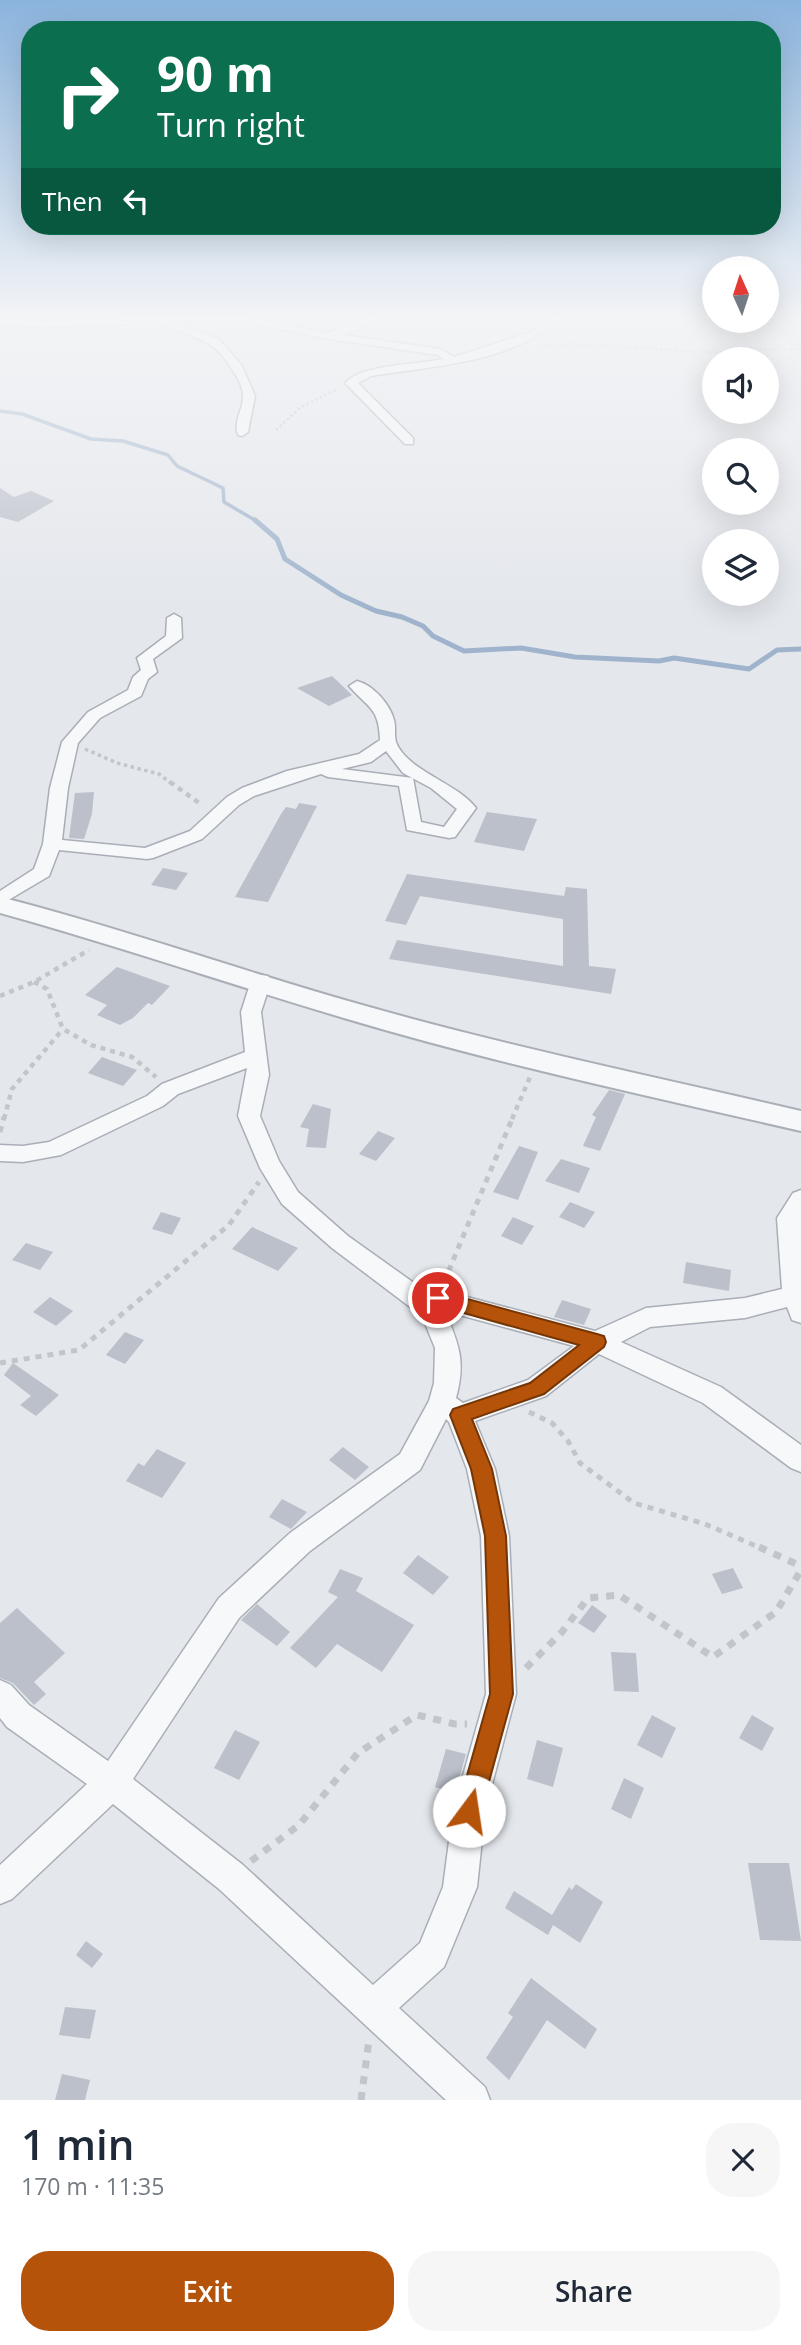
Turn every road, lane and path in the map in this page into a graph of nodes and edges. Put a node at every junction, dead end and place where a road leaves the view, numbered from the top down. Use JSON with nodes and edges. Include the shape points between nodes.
{"nodes":[{"id":1,"x":246,"y":415,"type":"edge"},
{"id":2,"x":292,"y":415,"type":"edge"},
{"id":3,"x":383,"y":415,"type":"edge"},
{"id":4,"x":276,"y":430,"type":"dead end"},
{"id":5,"x":242,"y":432,"type":"dead end"},
{"id":6,"x":409,"y":441,"type":"dead end"},
{"id":7,"x":174,"y":618,"type":"dead end"},
{"id":8,"x":357,"y":686,"type":"dead end"},
{"id":9,"x":70,"y":742,"type":"junction"},
{"id":10,"x":387,"y":742,"type":"junction"},
{"id":11,"x":318,"y":771,"type":"junction"},
{"id":12,"x":407,"y":782,"type":"junction"},
{"id":13,"x":437,"y":783,"type":"junction"},
{"id":14,"x":222,"y":813,"type":"junction"},
{"id":15,"x":52,"y":844,"type":"junction"},
{"id":16,"x":0,"y":899,"type":"edge"},
{"id":17,"x":0,"y":905,"type":"edge"},
{"id":18,"x":103,"y":933,"type":"junction"},
{"id":19,"x":261,"y":981,"type":"junction"},
{"id":20,"x":34,"y":982,"type":"junction"},
{"id":21,"x":0,"y":996,"type":"edge"},
{"id":22,"x":63,"y":1029,"type":"junction"},
{"id":23,"x":256,"y":1056,"type":"junction"},
{"id":24,"x":537,"y":1060,"type":"junction"},
{"id":25,"x":170,"y":1089,"type":"junction"},
{"id":26,"x":801,"y":1121,"type":"edge"},
{"id":27,"x":0,"y":1132,"type":"edge"},
{"id":28,"x":0,"y":1153,"type":"edge"},
{"id":29,"x":268,"y":1163,"type":"junction"},
{"id":30,"x":801,"y":1199,"type":"edge"},
{"id":31,"x":438,"y":1298,"type":"joint"},
{"id":32,"x":798,"y":1304,"type":"edge"},
{"id":33,"x":597,"y":1342,"type":"junction"},
{"id":34,"x":0,"y":1363,"type":"edge"},
{"id":35,"x":503,"y":1400,"type":"junction"},
{"id":36,"x":451,"y":1408,"type":"junction"},
{"id":37,"x":801,"y":1460,"type":"edge"},
{"id":38,"x":801,"y":1568,"type":"edge"},
{"id":39,"x":501,"y":1694,"type":"junction"},
{"id":40,"x":0,"y":1695,"type":"edge"},
{"id":41,"x":491,"y":1724,"type":"junction"},
{"id":42,"x":112,"y":1783,"type":"junction"},
{"id":43,"x":231,"y":1877,"type":"junction"},
{"id":44,"x":0,"y":1887,"type":"edge"},
{"id":45,"x":373,"y":2008,"type":"junction"},
{"id":46,"x":360,"y":2100,"type":"edge"},
{"id":47,"x":472,"y":2100,"type":"edge"}],
"edges":[{"from":1,"to":5,"type":"street"},
{"from":2,"to":4,"type":"path"},
{"from":3,"to":6,"type":"street"},
{"from":7,"to":9,"type":"street","via":[[174,638],[145,659],[149,672],[141,677],[135,693],[94,715]]},
{"from":8,"to":10,"type":"street","via":[[378,701],[388,719]]},
{"from":9,"to":14,"type":"path","via":[[117,763],[159,774]]},
{"from":9,"to":15,"type":"street"},
{"from":10,"to":11,"type":"street","via":[[365,758]]},
{"from":10,"to":13,"type":"street","via":[[409,769]]},
{"from":11,"to":12,"type":"street"},
{"from":11,"to":14,"type":"street","via":[[248,792]]},
{"from":12,"to":13,"type":"street"},
{"from":12,"to":13,"type":"street","via":[[413,826],[449,833],[467,808]]},
{"from":14,"to":15,"type":"street","via":[[196,835],[147,854]]},
{"from":15,"to":16,"type":"street","via":[[42,872]]},
{"from":17,"to":18,"type":"street"},
{"from":18,"to":19,"type":"street"},
{"from":18,"to":20,"type":"path","via":[[87,952]]},
{"from":19,"to":23,"type":"street","via":[[251,1012]]},
{"from":19,"to":24,"type":"street","via":[[354,1012]]},
{"from":20,"to":21,"type":"path"},
{"from":20,"to":22,"type":"path","via":[[47,989]]},
{"from":22,"to":25,"type":"path","via":[[91,1045],[132,1057]]},
{"from":22,"to":27,"type":"path","via":[[12,1089]]},
{"from":23,"to":25,"type":"street"},
{"from":23,"to":29,"type":"street","via":[[258,1074],[249,1116]]},
{"from":24,"to":26,"type":"street"},
{"from":24,"to":31,"type":"path"},
{"from":25,"to":28,"type":"street","via":[[155,1101],[53,1149]]},
{"from":29,"to":34,"type":"path","via":[[229,1225],[79,1350]]},
{"from":29,"to":36,"type":"street","via":[[290,1198],[340,1242],[432,1310],[448,1348]]},
{"from":30,"to":32,"type":"street","via":[[789,1218]]},
{"from":31,"to":33,"type":"street"},
{"from":32,"to":33,"type":"street","via":[[646,1318]]},
{"from":33,"to":35,"type":"street","via":[[537,1388]]},
{"from":33,"to":37,"type":"street","via":[[712,1395]]},
{"from":35,"to":36,"type":"street"},
{"from":35,"to":38,"type":"path","via":[[552,1423],[580,1464],[634,1503],[705,1524]]},
{"from":36,"to":39,"type":"street","via":[[481,1469],[495,1536]]},
{"from":36,"to":42,"type":"street","via":[[410,1462],[300,1542],[229,1608]]},
{"from":38,"to":39,"type":"path","via":[[776,1612],[713,1657],[619,1595],[588,1598],[562,1632]]},
{"from":39,"to":41,"type":"street"},
{"from":40,"to":42,"type":"street","via":[[18,1716]]},
{"from":41,"to":43,"type":"path","via":[[455,1724],[417,1715],[358,1753],[299,1825]]},
{"from":41,"to":45,"type":"street","via":[[469,1811],[460,1887],[432,1955]]},
{"from":42,"to":43,"type":"street"},
{"from":42,"to":44,"type":"street"},
{"from":43,"to":45,"type":"street"},
{"from":45,"to":46,"type":"path"},
{"from":45,"to":47,"type":"street"}]}
